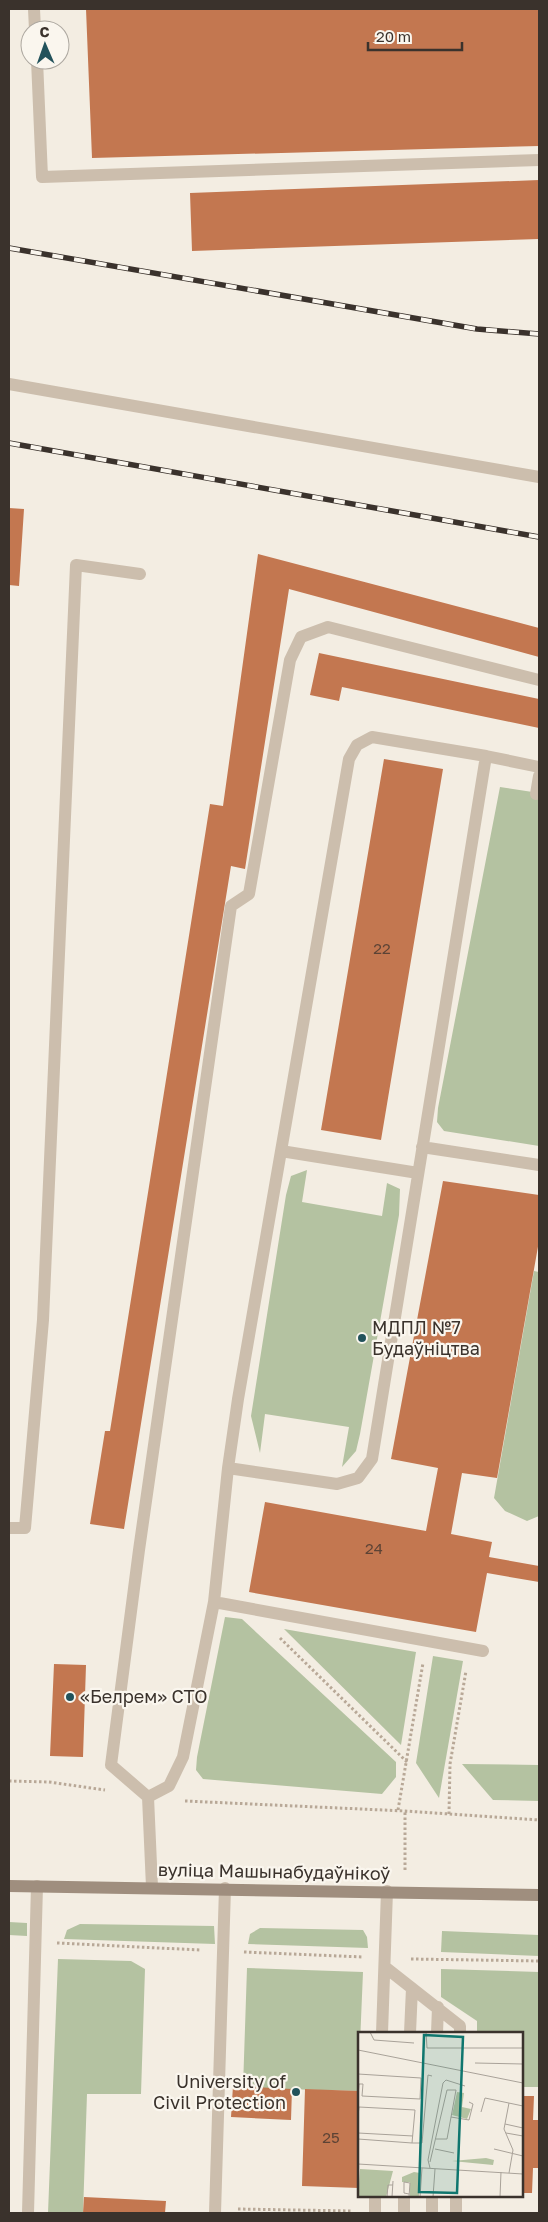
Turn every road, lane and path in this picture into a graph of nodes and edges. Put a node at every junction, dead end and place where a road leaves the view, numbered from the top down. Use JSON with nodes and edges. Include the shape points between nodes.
{"nodes":[{"id":1,"x":37,"y":70,"type":"edge"},
{"id":2,"x":539,"y":160,"type":"edge"},
{"id":3,"x":9,"y":384,"type":"edge"},
{"id":4,"x":539,"y":478,"type":"edge"},
{"id":5,"x":140,"y":574,"type":"dead end"},
{"id":6,"x":539,"y":680,"type":"edge"},
{"id":7,"x":486,"y":756,"type":"junction"},
{"id":8,"x":539,"y":767,"type":"edge"},
{"id":9,"x":539,"y":776,"type":"edge"},
{"id":10,"x":536,"y":794,"type":"dead end"},
{"id":11,"x":422,"y":1146,"type":"junction"},
{"id":12,"x":281,"y":1151,"type":"junction"},
{"id":13,"x":539,"y":1165,"type":"edge"},
{"id":14,"x":418,"y":1173,"type":"junction"},
{"id":15,"x":228,"y":1468,"type":"junction"},
{"id":16,"x":9,"y":1528,"type":"edge"},
{"id":17,"x":214,"y":1602,"type":"junction"},
{"id":18,"x":276,"y":1635,"type":"dead end"},
{"id":19,"x":426,"y":1640,"type":"junction"},
{"id":20,"x":470,"y":1648,"type":"junction"},
{"id":21,"x":483,"y":1651,"type":"dead end"},
{"id":22,"x":407,"y":1762,"type":"junction"},
{"id":23,"x":9,"y":1780,"type":"edge"},
{"id":24,"x":148,"y":1797,"type":"junction"},
{"id":25,"x":398,"y":1810,"type":"junction"},
{"id":26,"x":405,"y":1811,"type":"junction"},
{"id":27,"x":449,"y":1814,"type":"junction"},
{"id":28,"x":539,"y":1820,"type":"edge"},
{"id":29,"x":9,"y":1886,"type":"edge"},
{"id":30,"x":37,"y":1886,"type":"junction"},
{"id":31,"x":152,"y":1887,"type":"junction"},
{"id":32,"x":225,"y":1888,"type":"junction"},
{"id":33,"x":387,"y":1891,"type":"junction"},
{"id":34,"x":405,"y":1891,"type":"junction"},
{"id":35,"x":539,"y":1895,"type":"edge"},
{"id":36,"x":34,"y":1942,"type":"junction"},
{"id":37,"x":223,"y":1951,"type":"junction"},
{"id":38,"x":539,"y":1961,"type":"edge"},
{"id":39,"x":386,"y":1963,"type":"junction"},
{"id":40,"x":412,"y":1988,"type":"junction"},
{"id":41,"x":438,"y":2007,"type":"junction"},
{"id":42,"x":382,"y":2032,"type":"edge"},
{"id":43,"x":410,"y":2032,"type":"edge"},
{"id":44,"x":437,"y":2032,"type":"edge"},
{"id":45,"x":460,"y":2032,"type":"edge"},
{"id":46,"x":375,"y":2197,"type":"edge"},
{"id":47,"x":404,"y":2197,"type":"edge"},
{"id":48,"x":432,"y":2197,"type":"edge"},
{"id":49,"x":456,"y":2197,"type":"edge"},
{"id":50,"x":215,"y":2211,"type":"edge"},
{"id":51,"x":375,"y":2212,"type":"edge"},
{"id":52,"x":28,"y":2213,"type":"edge"},
{"id":53,"x":404,"y":2213,"type":"edge"},
{"id":54,"x":432,"y":2213,"type":"edge"},
{"id":55,"x":456,"y":2213,"type":"edge"}],
"edges":[{"from":1,"to":2,"type":"lane","via":[[42,177]]},
{"from":3,"to":4,"type":"lane"},
{"from":5,"to":16,"type":"lane","via":[[76,565],[43,1320],[25,1528]]},
{"from":6,"to":24,"type":"lane","via":[[328,627],[301,637],[290,660],[249,894],[231,906],[139,1550],[112,1765]]},
{"from":7,"to":8,"type":"lane"},
{"from":7,"to":11,"type":"lane"},
{"from":7,"to":12,"type":"lane","via":[[372,737],[357,745],[349,758]]},
{"from":9,"to":10,"type":"lane"},
{"from":11,"to":13,"type":"lane"},
{"from":11,"to":14,"type":"lane"},
{"from":12,"to":14,"type":"lane"},
{"from":12,"to":15,"type":"lane"},
{"from":14,"to":15,"type":"lane","via":[[372,1459],[358,1478],[337,1484]]},
{"from":15,"to":17,"type":"lane"},
{"from":17,"to":19,"type":"lane"},
{"from":17,"to":24,"type":"lane","via":[[184,1757],[169,1786]]},
{"from":18,"to":22,"type":"path"},
{"from":19,"to":20,"type":"lane"},
{"from":19,"to":22,"type":"path"},
{"from":20,"to":21,"type":"lane"},
{"from":20,"to":27,"type":"path","via":[[450,1764]]},
{"from":22,"to":25,"type":"path"},
{"from":23,"to":24,"type":"path","via":[[49,1782]]},
{"from":24,"to":25,"type":"path","via":[[218,1804]]},
{"from":24,"to":31,"type":"lane"},
{"from":25,"to":26,"type":"path"},
{"from":26,"to":27,"type":"path"},
{"from":26,"to":34,"type":"path"},
{"from":27,"to":28,"type":"path"},
{"from":29,"to":30,"type":"main road","name":"вуліца Машынабудаўнікоў"},
{"from":30,"to":31,"type":"main road","name":"вуліца Машынабудаўнікоў"},
{"from":30,"to":36,"type":"lane"},
{"from":31,"to":32,"type":"main road","name":"вуліца Машынабудаўнікоў"},
{"from":32,"to":33,"type":"main road","name":"вуліца Машынабудаўнікоў"},
{"from":32,"to":37,"type":"lane"},
{"from":33,"to":34,"type":"main road","name":"вуліца Машынабудаўнікоў"},
{"from":33,"to":39,"type":"lane"},
{"from":34,"to":35,"type":"main road","name":"вуліца Машынабудаўнікоў"},
{"from":36,"to":37,"type":"path"},
{"from":36,"to":52,"type":"lane"},
{"from":37,"to":39,"type":"path"},
{"from":37,"to":50,"type":"lane"},
{"from":38,"to":39,"type":"path"},
{"from":39,"to":40,"type":"lane"},
{"from":39,"to":42,"type":"lane"},
{"from":40,"to":41,"type":"lane"},
{"from":40,"to":43,"type":"lane"},
{"from":41,"to":44,"type":"lane"},
{"from":41,"to":45,"type":"lane","via":[[460,2026]]},
{"from":46,"to":51,"type":"lane"},
{"from":47,"to":53,"type":"lane"},
{"from":48,"to":54,"type":"lane"},
{"from":49,"to":55,"type":"lane"},
{"from":50,"to":51,"type":"path"}]}
